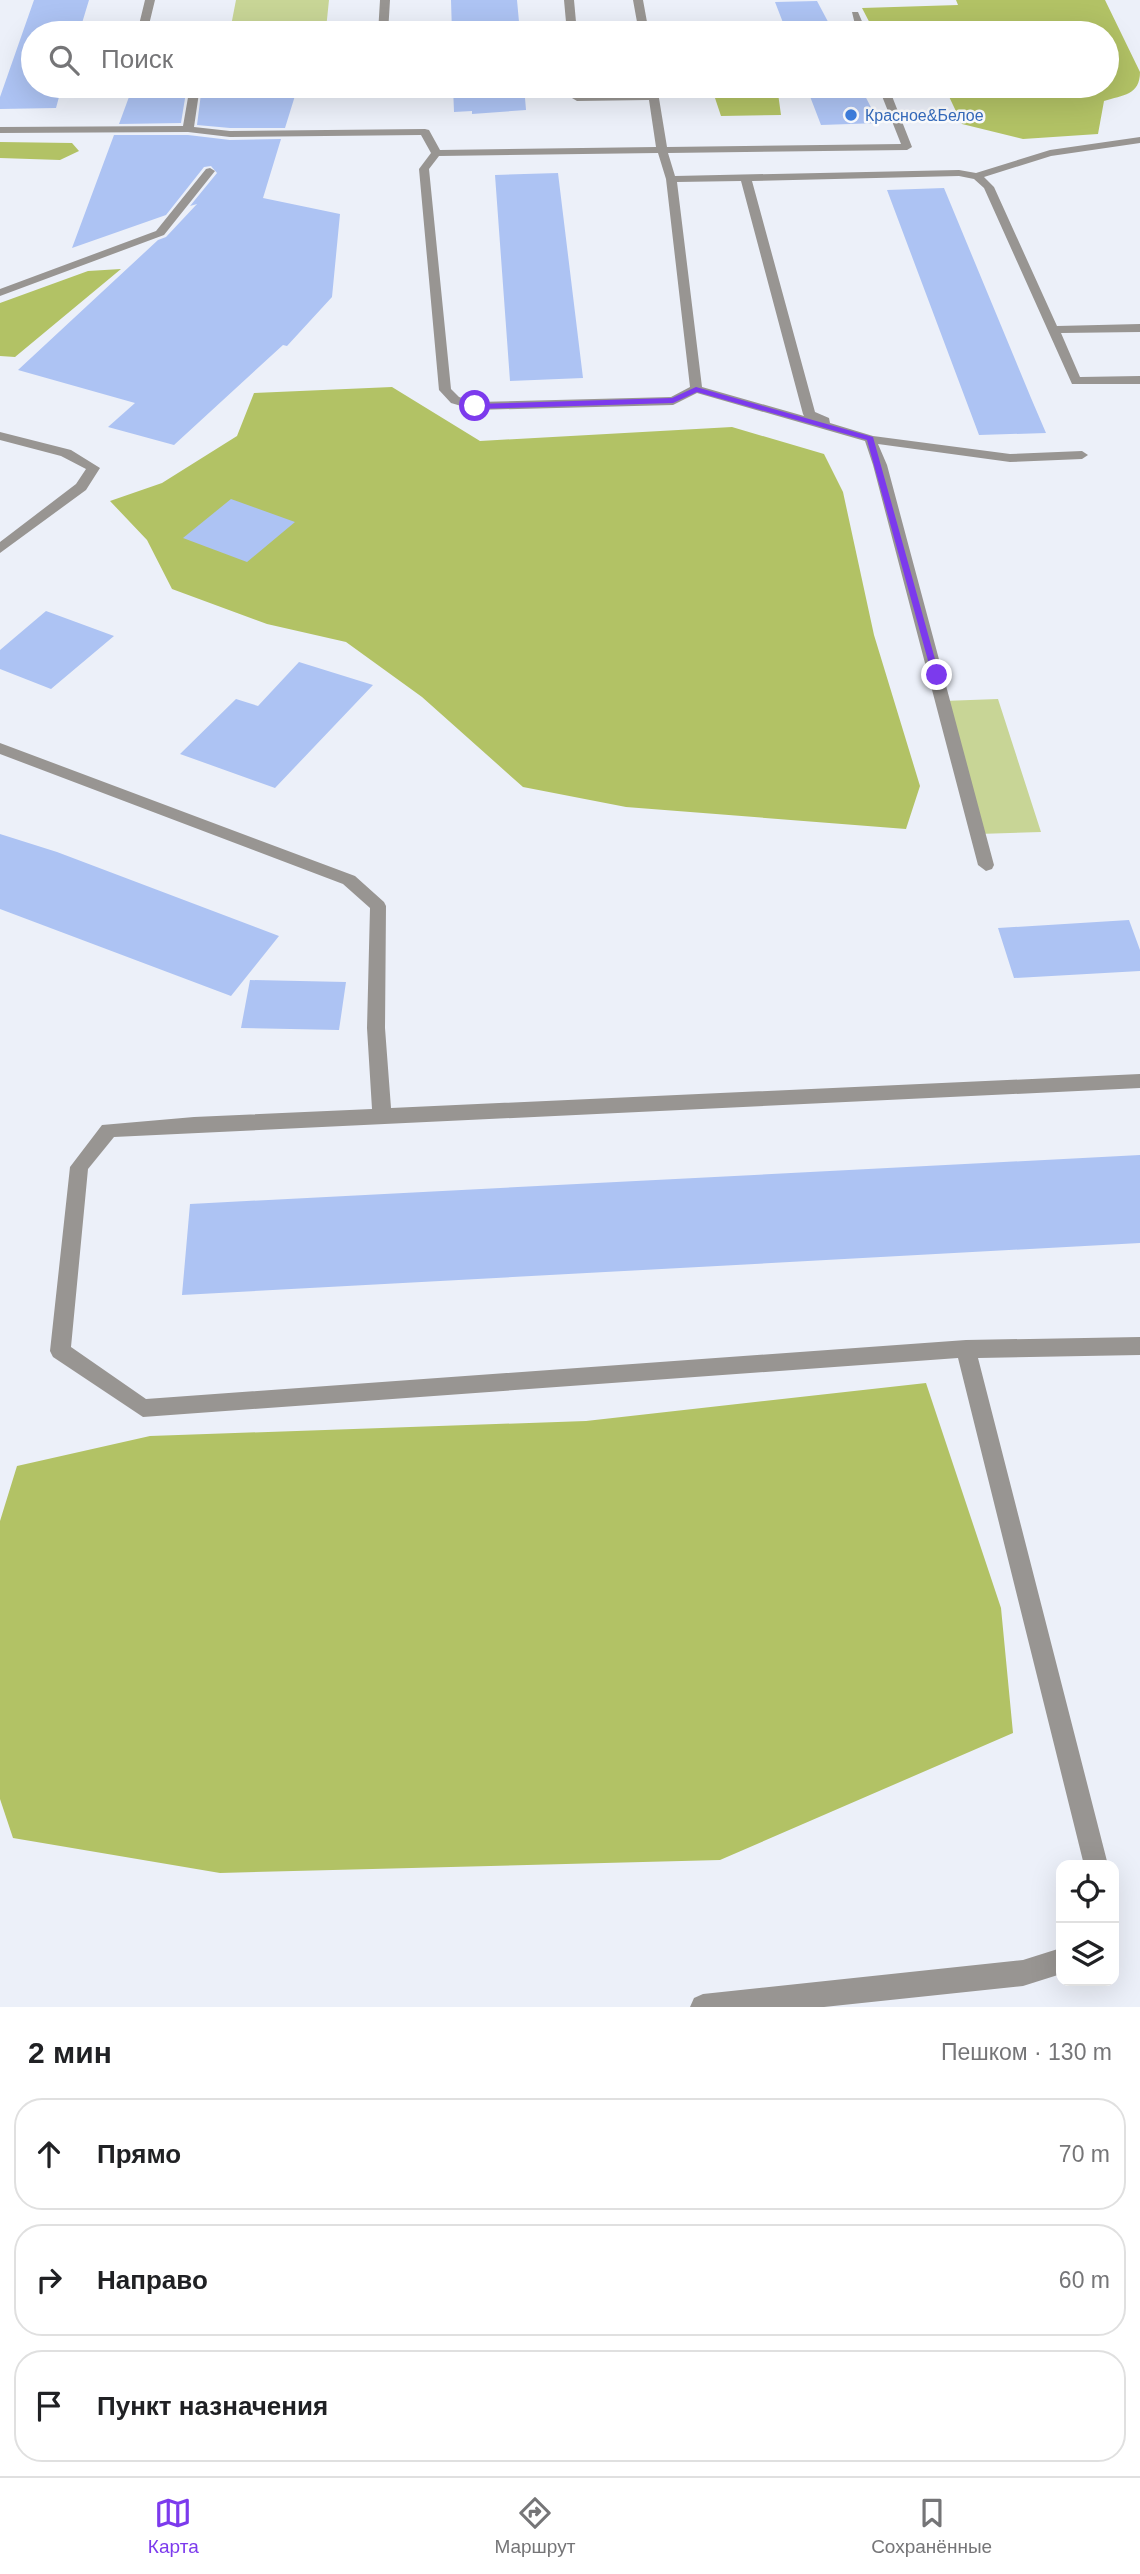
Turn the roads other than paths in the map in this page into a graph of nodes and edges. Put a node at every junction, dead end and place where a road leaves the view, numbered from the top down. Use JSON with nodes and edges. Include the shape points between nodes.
{"nodes":[{"id":1,"x":150,"y":0,"type":"edge"},
{"id":2,"x":385,"y":0,"type":"edge"},
{"id":3,"x":569,"y":0,"type":"edge"},
{"id":4,"x":638,"y":0,"type":"edge"},
{"id":5,"x":855,"y":14,"type":"dead end"},
{"id":6,"x":145,"y":21,"type":"edge"},
{"id":7,"x":384,"y":21,"type":"edge"},
{"id":8,"x":571,"y":21,"type":"edge"},
{"id":9,"x":642,"y":21,"type":"edge"},
{"id":10,"x":858,"y":21,"type":"edge"},
{"id":11,"x":193,"y":98,"type":"edge"},
{"id":12,"x":654,"y":98,"type":"edge"},
{"id":13,"x":888,"y":98,"type":"edge"},
{"id":14,"x":188,"y":129,"type":"junction"},
{"id":15,"x":0,"y":130,"type":"edge"},
{"id":16,"x":1140,"y":140,"type":"edge"},
{"id":17,"x":662,"y":150,"type":"junction"},
{"id":18,"x":436,"y":153,"type":"junction"},
{"id":19,"x":210,"y":171,"type":"dead end"},
{"id":20,"x":978,"y":176,"type":"junction"},
{"id":21,"x":746,"y":178,"type":"junction"},
{"id":22,"x":671,"y":179,"type":"junction"},
{"id":23,"x":0,"y":293,"type":"edge"},
{"id":24,"x":1140,"y":328,"type":"edge"},
{"id":25,"x":1053,"y":330,"type":"junction"},
{"id":26,"x":1140,"y":380,"type":"edge"},
{"id":27,"x":696,"y":389,"type":"junction"},
{"id":28,"x":0,"y":436,"type":"edge"},
{"id":29,"x":870,"y":439,"type":"junction"},
{"id":30,"x":1082,"y":455,"type":"dead end"},
{"id":31,"x":0,"y":548,"type":"edge"},
{"id":32,"x":0,"y":748,"type":"edge"},
{"id":33,"x":986,"y":865,"type":"dead end"},
{"id":34,"x":1140,"y":1081,"type":"edge"},
{"id":35,"x":382,"y":1115,"type":"junction"},
{"id":36,"x":1140,"y":1346,"type":"edge"},
{"id":37,"x":966,"y":1349,"type":"junction"},
{"id":38,"x":1095,"y":1860,"type":"edge"},
{"id":39,"x":1056,"y":1963,"type":"edge"},
{"id":40,"x":703,"y":2007,"type":"edge"}],
"edges":[{"from":1,"to":6,"type":"street"},
{"from":2,"to":7,"type":"street"},
{"from":3,"to":8,"type":"street"},
{"from":4,"to":9,"type":"street"},
{"from":5,"to":10,"type":"street"},
{"from":11,"to":14,"type":"street"},
{"from":12,"to":17,"type":"street"},
{"from":13,"to":17,"type":"street","via":[[907,147]]},
{"from":14,"to":15,"type":"street"},
{"from":14,"to":18,"type":"street","via":[[230,134],[425,132]]},
{"from":16,"to":20,"type":"street","via":[[1050,153]]},
{"from":17,"to":18,"type":"street"},
{"from":17,"to":22,"type":"street"},
{"from":18,"to":27,"type":"street","via":[[424,169],[445,390],[455,400],[475,406],[673,401]]},
{"from":19,"to":23,"type":"street","via":[[160,233]]},
{"from":20,"to":21,"type":"street"},
{"from":20,"to":25,"type":"street","via":[[989,187]]},
{"from":21,"to":22,"type":"street"},
{"from":21,"to":29,"type":"street","via":[[809,414]]},
{"from":22,"to":27,"type":"street"},
{"from":24,"to":25,"type":"street"},
{"from":25,"to":26,"type":"street","via":[[1076,381]]},
{"from":27,"to":29,"type":"street"},
{"from":28,"to":31,"type":"street","via":[[66,453],[93,468],[81,487]]},
{"from":29,"to":30,"type":"street","via":[[1010,458]]},
{"from":29,"to":33,"type":"street"},
{"from":32,"to":35,"type":"street","via":[[349,880],[378,906],[376,1028]]},
{"from":34,"to":35,"type":"street"},
{"from":35,"to":37,"type":"street","via":[[109,1130],[79,1167],[60,1351],[143,1408]]},
{"from":36,"to":37,"type":"street"},
{"from":37,"to":38,"type":"street"},
{"from":39,"to":40,"type":"street","via":[[1023,1973]]}]}
